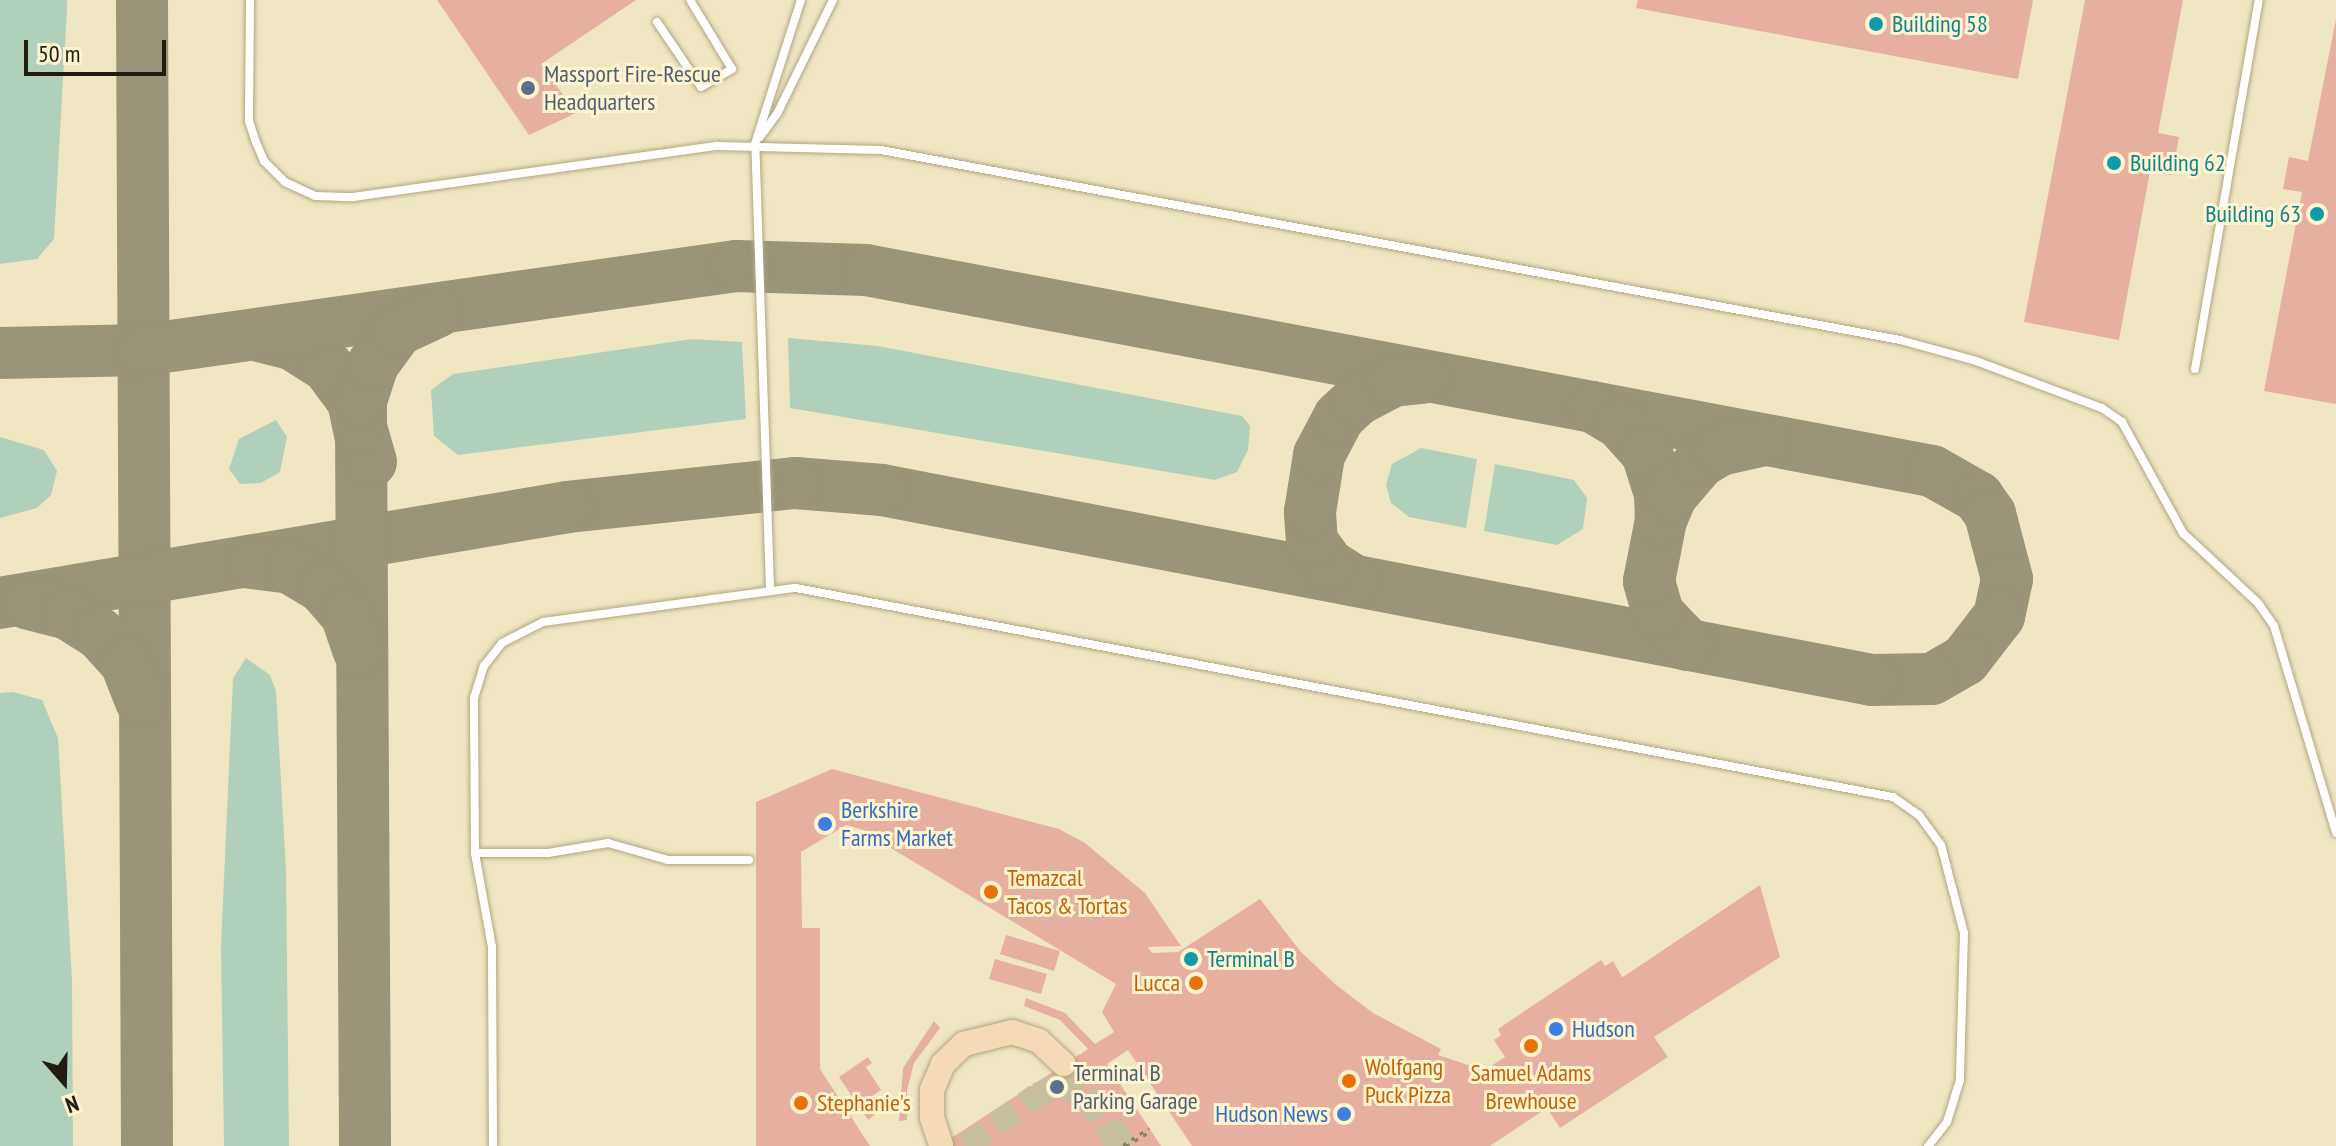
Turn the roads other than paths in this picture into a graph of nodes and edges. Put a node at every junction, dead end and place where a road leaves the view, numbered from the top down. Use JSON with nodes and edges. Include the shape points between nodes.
{"nodes":[{"id":1,"x":250,"y":0,"type":"edge"},
{"id":2,"x":690,"y":0,"type":"edge"},
{"id":3,"x":801,"y":0,"type":"edge"},
{"id":4,"x":833,"y":0,"type":"edge"},
{"id":5,"x":2259,"y":0,"type":"edge"},
{"id":6,"x":657,"y":22,"type":"dead end"},
{"id":7,"x":755,"y":144,"type":"junction"},
{"id":8,"x":2195,"y":369,"type":"dead end"},
{"id":9,"x":770,"y":588,"type":"junction"},
{"id":10,"x":2336,"y":833,"type":"edge"},
{"id":11,"x":475,"y":853,"type":"junction"},
{"id":12,"x":749,"y":860,"type":"dead end"},
{"id":13,"x":1064,"y":1064,"type":"tunnel mouth"},
{"id":14,"x":941,"y":1145,"type":"edge"},
{"id":15,"x":493,"y":1146,"type":"edge"},
{"id":16,"x":1928,"y":1146,"type":"edge"}],
"edges":[{"from":1,"to":7,"type":"lane","via":[[249,121],[264,161],[285,182],[315,196],[353,197],[686,149]]},
{"from":2,"to":6,"type":"lane","via":[[732,69],[701,87]]},
{"from":3,"to":7,"type":"lane"},
{"from":4,"to":7,"type":"lane","via":[[777,114]]},
{"from":5,"to":8,"type":"lane"},
{"from":7,"to":9,"type":"lane"},
{"from":7,"to":10,"type":"lane","via":[[844,146],[947,160],[1900,340],[1976,361],[2102,408],[2122,422],[2183,533],[2258,603],[2274,626]]},
{"from":9,"to":11,"type":"lane","via":[[559,619],[529,627],[502,643],[484,666],[474,698]]},
{"from":9,"to":16,"type":"lane","via":[[843,595],[1893,797],[1919,815],[1941,845],[1964,933],[1960,1080],[1947,1122]]},
{"from":11,"to":12,"type":"lane","via":[[548,853],[608,843],[668,860]]},
{"from":11,"to":15,"type":"lane","via":[[492,947]]},
{"from":13,"to":14,"type":"main road","via":[[1039,1041],[1012,1032],[964,1044],[943,1064],[932,1090],[932,1118]]}]}
